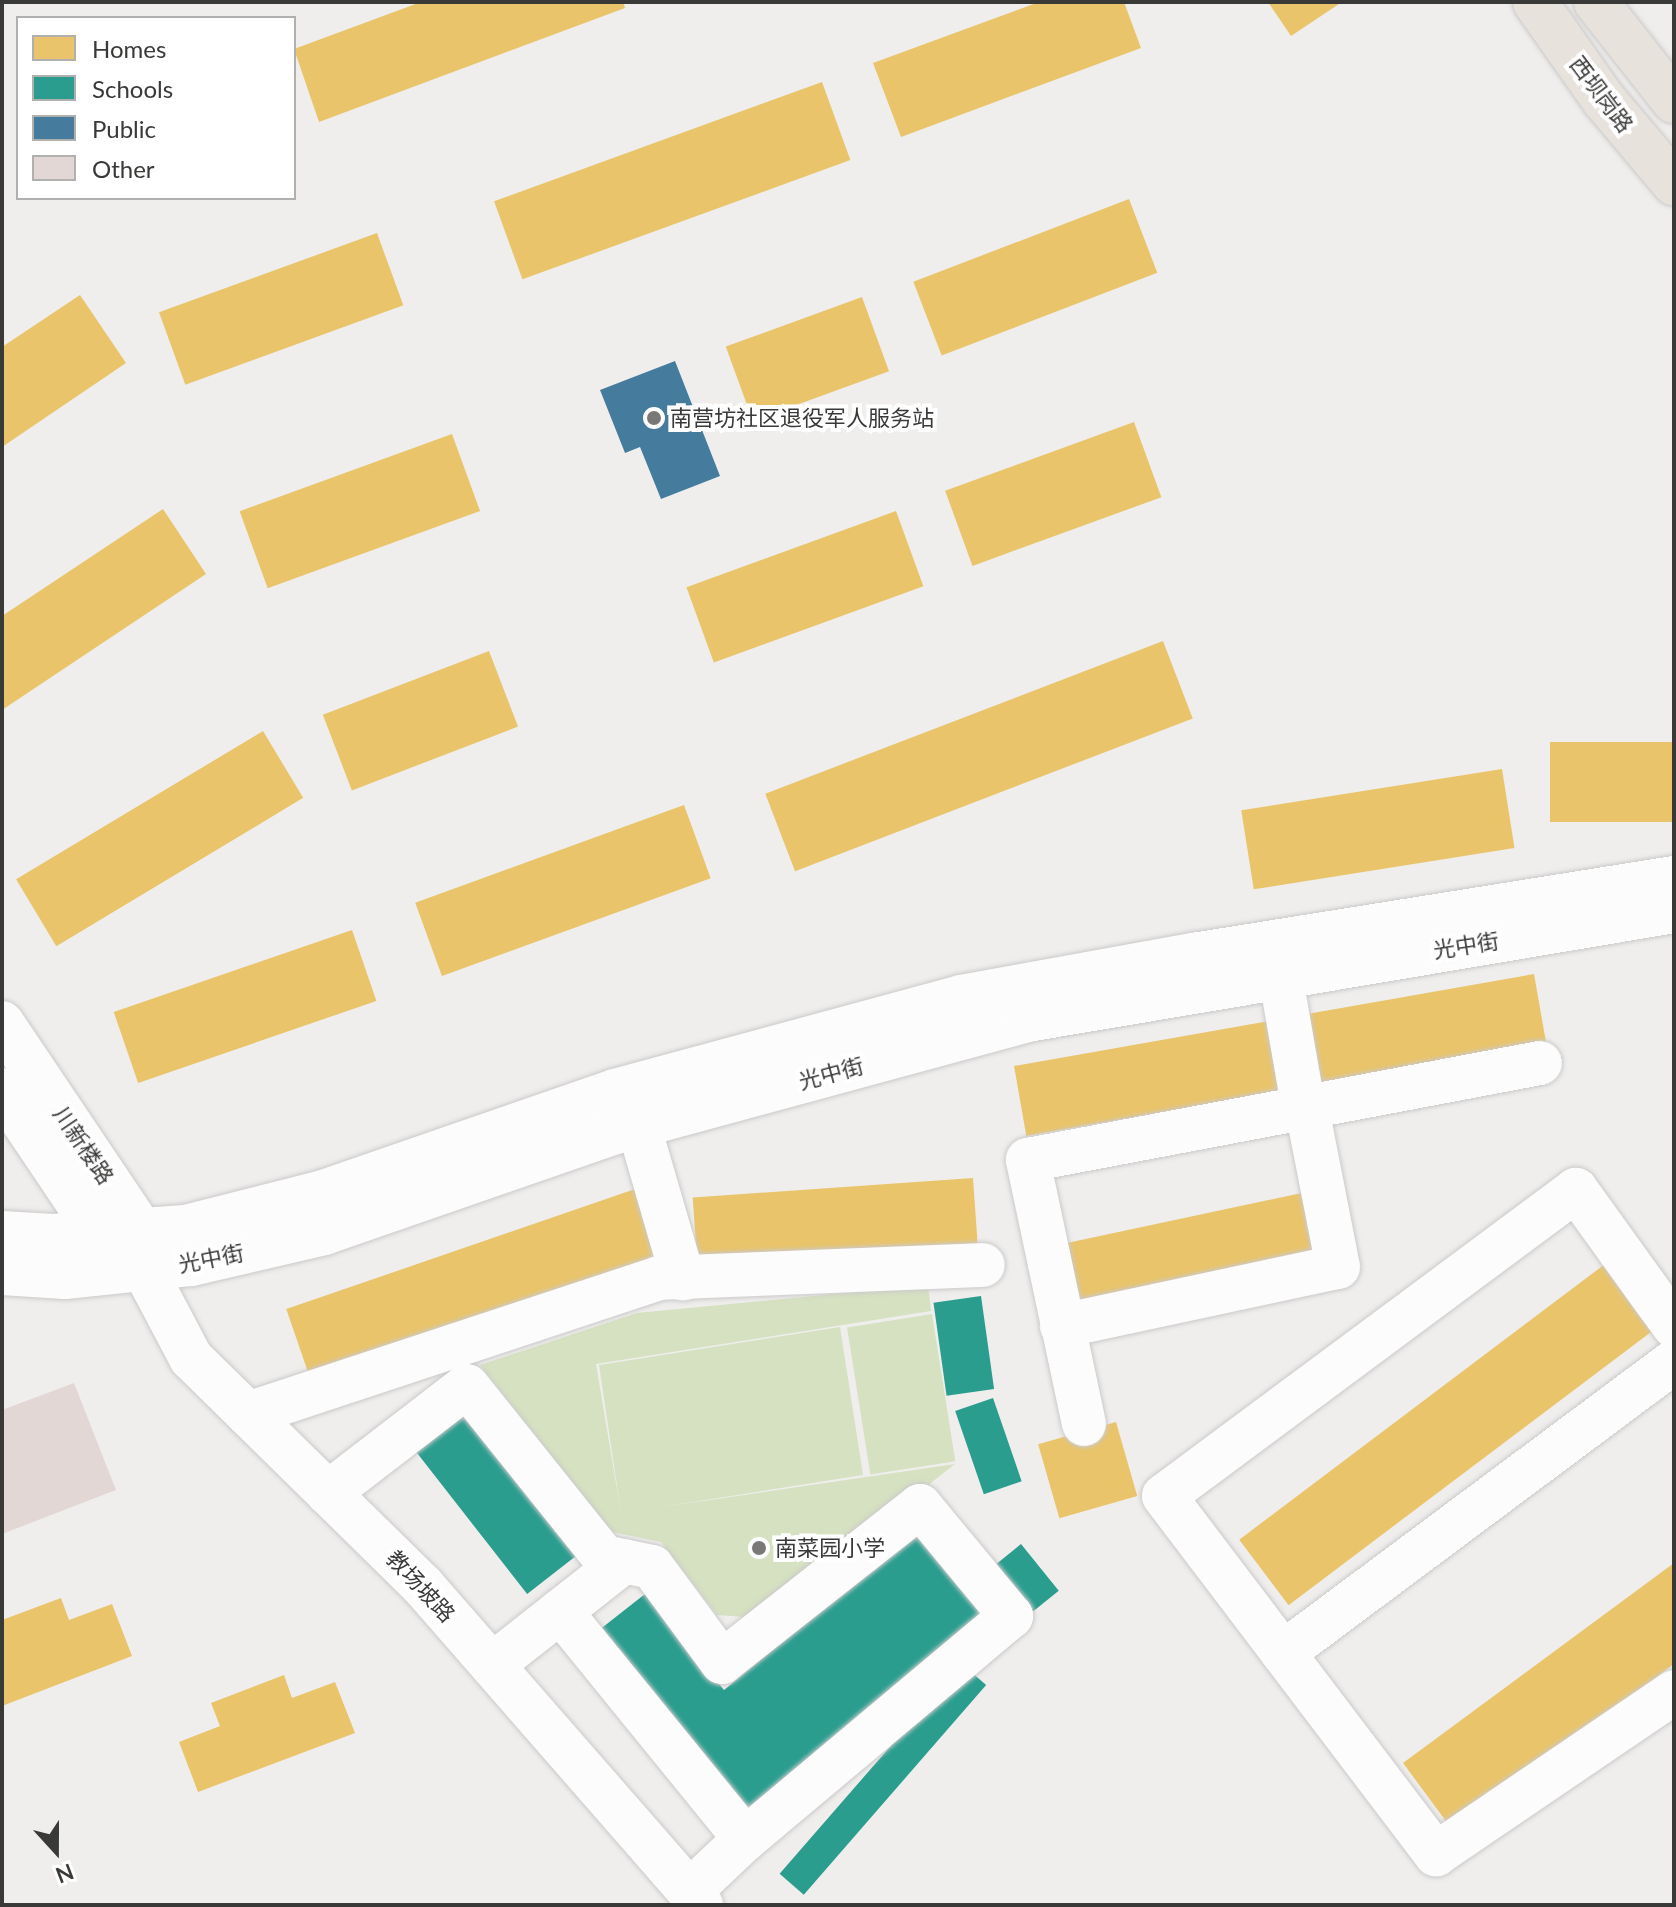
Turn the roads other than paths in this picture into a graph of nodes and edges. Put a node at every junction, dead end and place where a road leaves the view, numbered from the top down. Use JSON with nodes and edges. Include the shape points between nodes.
{"nodes":[{"id":1,"x":1535,"y":2,"type":"edge"},
{"id":2,"x":1596,"y":2,"type":"edge"},
{"id":3,"x":1674,"y":101,"type":"edge"},
{"id":4,"x":1674,"y":183,"type":"edge"},
{"id":5,"x":1674,"y":878,"type":"edge"},
{"id":6,"x":1674,"y":911,"type":"edge"},
{"id":7,"x":1278,"y":960,"type":"junction"},
{"id":8,"x":2,"y":1023,"type":"edge"},
{"id":9,"x":1540,"y":1063,"type":"dead end"},
{"id":10,"x":2,"y":1090,"type":"edge"},
{"id":11,"x":633,"y":1106,"type":"junction"},
{"id":12,"x":1305,"y":1110,"type":"junction"},
{"id":13,"x":2,"y":1233,"type":"edge"},
{"id":14,"x":99,"y":1234,"type":"junction"},
{"id":15,"x":144,"y":1259,"type":"junction"},
{"id":16,"x":983,"y":1265,"type":"dead end"},
{"id":17,"x":2,"y":1273,"type":"edge"},
{"id":18,"x":683,"y":1278,"type":"junction"},
{"id":19,"x":1062,"y":1326,"type":"junction"},
{"id":20,"x":1674,"y":1326,"type":"edge"},
{"id":21,"x":1674,"y":1362,"type":"edge"},
{"id":22,"x":248,"y":1414,"type":"junction"},
{"id":23,"x":1084,"y":1424,"type":"dead end"},
{"id":24,"x":328,"y":1493,"type":"junction"},
{"id":25,"x":624,"y":1561,"type":"junction"},
{"id":26,"x":560,"y":1611,"type":"junction"},
{"id":27,"x":1283,"y":1653,"type":"junction"},
{"id":28,"x":492,"y":1665,"type":"junction"},
{"id":29,"x":1674,"y":1692,"type":"edge"},
{"id":30,"x":745,"y":1839,"type":"junction"},
{"id":31,"x":695,"y":1898,"type":"edge"}],
"edges":[{"from":1,"to":4,"type":"main road","name":"西坝岗路","via":[[1604,100]]},
{"from":2,"to":3,"type":"main road"},
{"from":5,"to":7,"type":"street","name":"光中街"},
{"from":6,"to":7,"type":"street","name":"光中街"},
{"from":7,"to":11,"type":"street","name":"光中街"},
{"from":7,"to":12,"type":"street"},
{"from":8,"to":15,"type":"street","name":"川新楼路"},
{"from":9,"to":12,"type":"street"},
{"from":10,"to":14,"type":"street","name":"川新楼路"},
{"from":11,"to":15,"type":"street","name":"光中街","via":[[324,1233]]},
{"from":11,"to":18,"type":"street"},
{"from":12,"to":19,"type":"street","via":[[1338,1267]]},
{"from":12,"to":19,"type":"street","via":[[1028,1160]]},
{"from":13,"to":14,"type":"street"},
{"from":14,"to":15,"type":"street","name":"川新楼路"},
{"from":15,"to":17,"type":"street","name":"光中街","via":[[65,1277]]},
{"from":15,"to":22,"type":"street","name":"教场坡路","via":[[191,1358]]},
{"from":16,"to":18,"type":"street"},
{"from":18,"to":22,"type":"street","via":[[659,1278]]},
{"from":19,"to":23,"type":"street"},
{"from":20,"to":27,"type":"street","via":[[1576,1190],[1164,1496]]},
{"from":21,"to":27,"type":"street"},
{"from":22,"to":24,"type":"street","name":"教场坡路"},
{"from":24,"to":25,"type":"street","via":[[467,1386],[604,1557]]},
{"from":24,"to":28,"type":"street","name":"教场坡路","via":[[423,1586]]},
{"from":25,"to":26,"type":"street"},
{"from":25,"to":30,"type":"street","via":[[652,1567],[722,1662],[920,1506],[1011,1616]]},
{"from":26,"to":28,"type":"street"},
{"from":26,"to":30,"type":"street"},
{"from":27,"to":29,"type":"street","via":[[1436,1854]]},
{"from":28,"to":31,"type":"street","name":"教场坡路"},
{"from":30,"to":31,"type":"street"}]}
